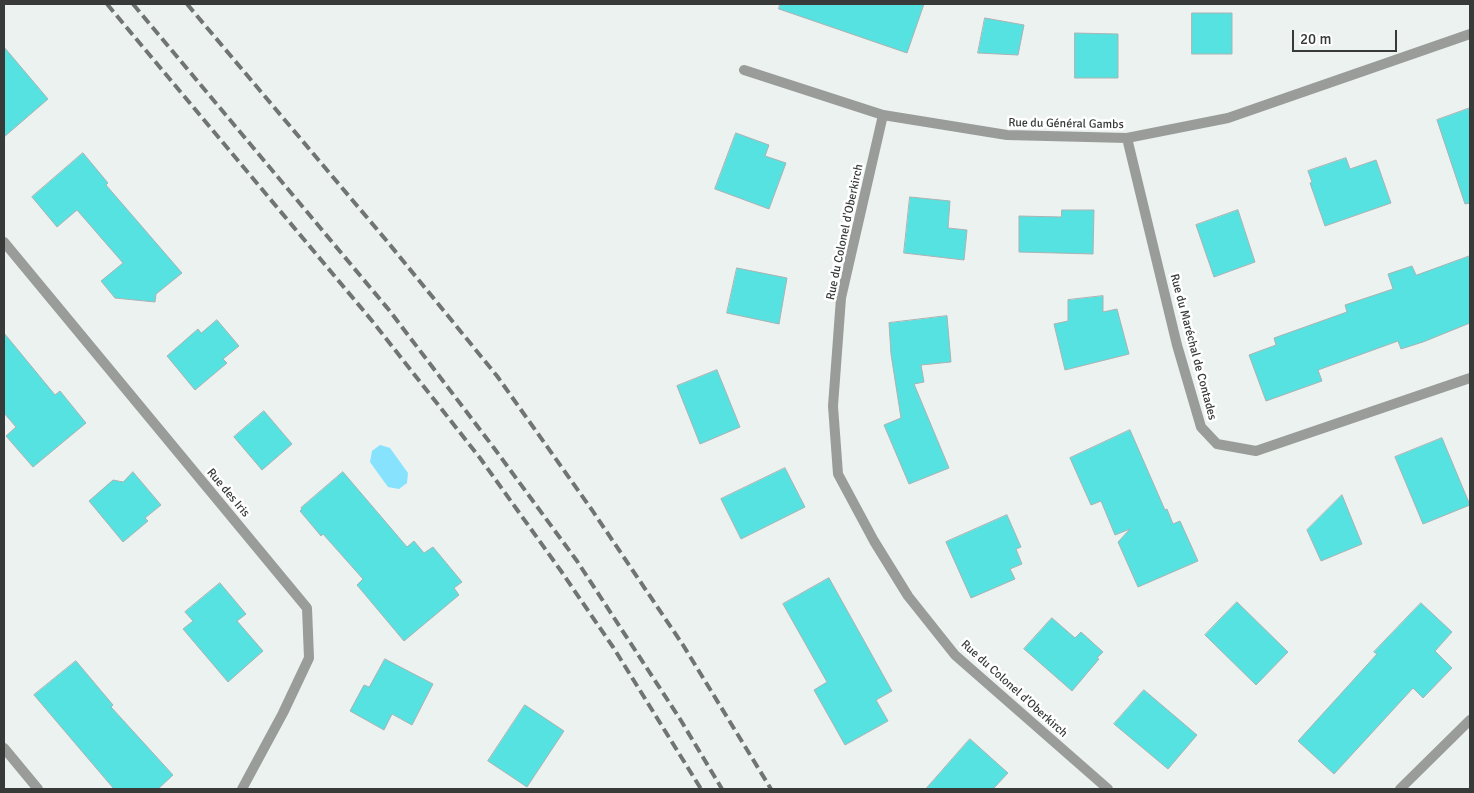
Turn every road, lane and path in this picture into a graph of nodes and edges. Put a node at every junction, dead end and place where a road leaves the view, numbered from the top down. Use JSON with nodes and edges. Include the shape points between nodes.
{"nodes":[{"id":1,"x":1470,"y":34,"type":"edge"},
{"id":2,"x":744,"y":70,"type":"dead end"},
{"id":3,"x":883,"y":115,"type":"junction"},
{"id":4,"x":1128,"y":138,"type":"junction"},
{"id":5,"x":4,"y":242,"type":"edge"},
{"id":6,"x":1470,"y":378,"type":"edge"},
{"id":7,"x":1470,"y":720,"type":"edge"},
{"id":8,"x":4,"y":748,"type":"edge"},
{"id":9,"x":38,"y":789,"type":"edge"},
{"id":10,"x":242,"y":789,"type":"edge"},
{"id":11,"x":1108,"y":789,"type":"edge"},
{"id":12,"x":1400,"y":789,"type":"edge"}],
"edges":[{"from":1,"to":4,"type":"street","name":"Rue du Général Gambs","via":[[1228,118]]},
{"from":2,"to":3,"type":"street","name":"Rue du Général Gambs"},
{"from":3,"to":4,"type":"street","name":"Rue du Général Gambs","via":[[1007,135]]},
{"from":3,"to":11,"type":"street","name":"Rue du Colonel d'Oberkirch","via":[[841,298],[834,406],[838,474],[908,596],[955,655]]},
{"from":4,"to":6,"type":"street","name":"Rue du Maréchal de Contades","via":[[1177,345],[1201,427],[1217,444],[1256,451]]},
{"from":5,"to":10,"type":"street","name":"Rue des Iris","via":[[307,608],[310,658]]},
{"from":7,"to":12,"type":"street"},
{"from":8,"to":9,"type":"street"}]}
